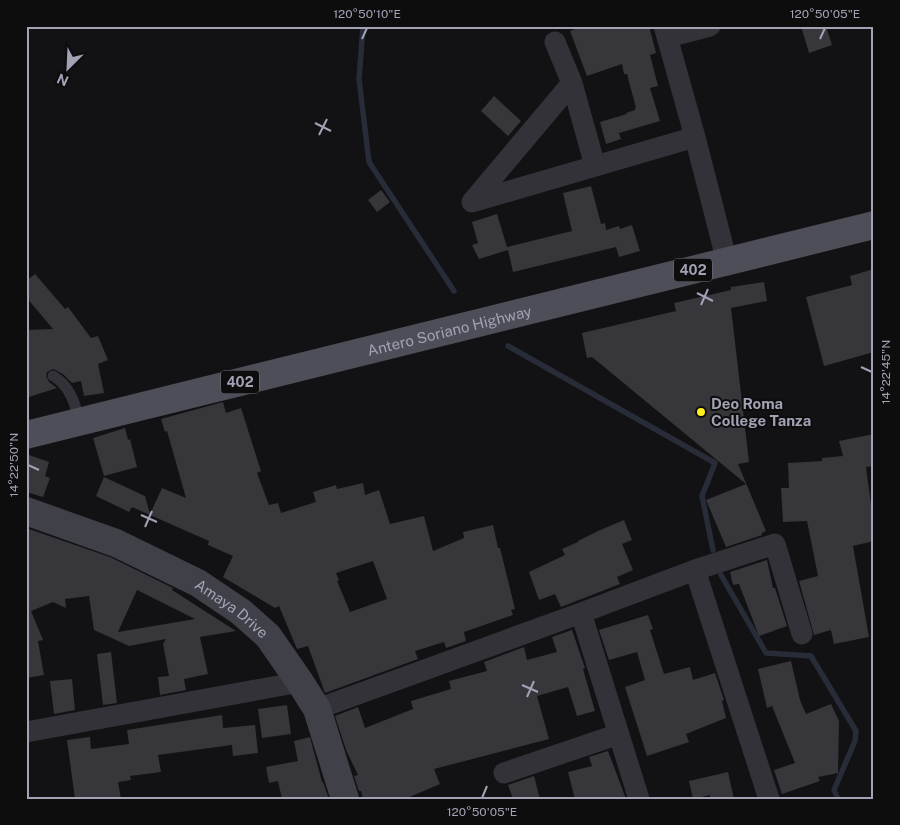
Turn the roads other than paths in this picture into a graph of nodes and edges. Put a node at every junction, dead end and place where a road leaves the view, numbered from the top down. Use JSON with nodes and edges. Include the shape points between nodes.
{"nodes":[{"id":1,"x":710,"y":26,"type":"edge"},
{"id":2,"x":666,"y":32,"type":"edge"},
{"id":3,"x":555,"y":42,"type":"dead end"},
{"id":4,"x":572,"y":83,"type":"junction"},
{"id":5,"x":696,"y":137,"type":"junction"},
{"id":6,"x":595,"y":166,"type":"junction"},
{"id":7,"x":874,"y":225,"type":"edge"},
{"id":8,"x":726,"y":262,"type":"junction"},
{"id":9,"x":53,"y":376,"type":"dead end"},
{"id":10,"x":80,"y":422,"type":"junction"},
{"id":11,"x":26,"y":435,"type":"edge"},
{"id":12,"x":26,"y":511,"type":"edge"},
{"id":13,"x":695,"y":570,"type":"junction"},
{"id":14,"x":581,"y":613,"type":"junction"},
{"id":15,"x":802,"y":634,"type":"dead end"},
{"id":16,"x":300,"y":682,"type":"junction"},
{"id":17,"x":316,"y":709,"type":"junction"},
{"id":18,"x":26,"y":732,"type":"edge"},
{"id":19,"x":619,"y":734,"type":"junction"},
{"id":20,"x":504,"y":773,"type":"dead end"},
{"id":21,"x":345,"y":799,"type":"edge"},
{"id":22,"x":639,"y":799,"type":"edge"},
{"id":23,"x":769,"y":799,"type":"edge"}],
"edges":[{"from":1,"to":2,"type":"street"},
{"from":2,"to":5,"type":"street"},
{"from":3,"to":4,"type":"street"},
{"from":4,"to":6,"type":"street"},
{"from":4,"to":6,"type":"street","via":[[472,202]]},
{"from":5,"to":6,"type":"street"},
{"from":5,"to":8,"type":"street"},
{"from":7,"to":8,"type":"main road","name":"Antero Soriano Highway","number":"402"},
{"from":8,"to":10,"type":"main road","name":"Antero Soriano Highway","number":"402"},
{"from":9,"to":10,"type":"lane","via":[[72,396]]},
{"from":10,"to":11,"type":"main road","name":"Antero Soriano Highway","number":"402"},
{"from":12,"to":16,"type":"street","name":"Amaya Drive","via":[[116,542],[202,585],[268,636]]},
{"from":13,"to":14,"type":"street"},
{"from":13,"to":15,"type":"street","via":[[775,544]]},
{"from":13,"to":23,"type":"street"},
{"from":14,"to":17,"type":"street"},
{"from":14,"to":19,"type":"street"},
{"from":16,"to":17,"type":"street","name":"Amaya Drive"},
{"from":16,"to":18,"type":"street"},
{"from":17,"to":21,"type":"street","name":"Amaya Drive"},
{"from":19,"to":20,"type":"street"},
{"from":19,"to":22,"type":"street"}]}
